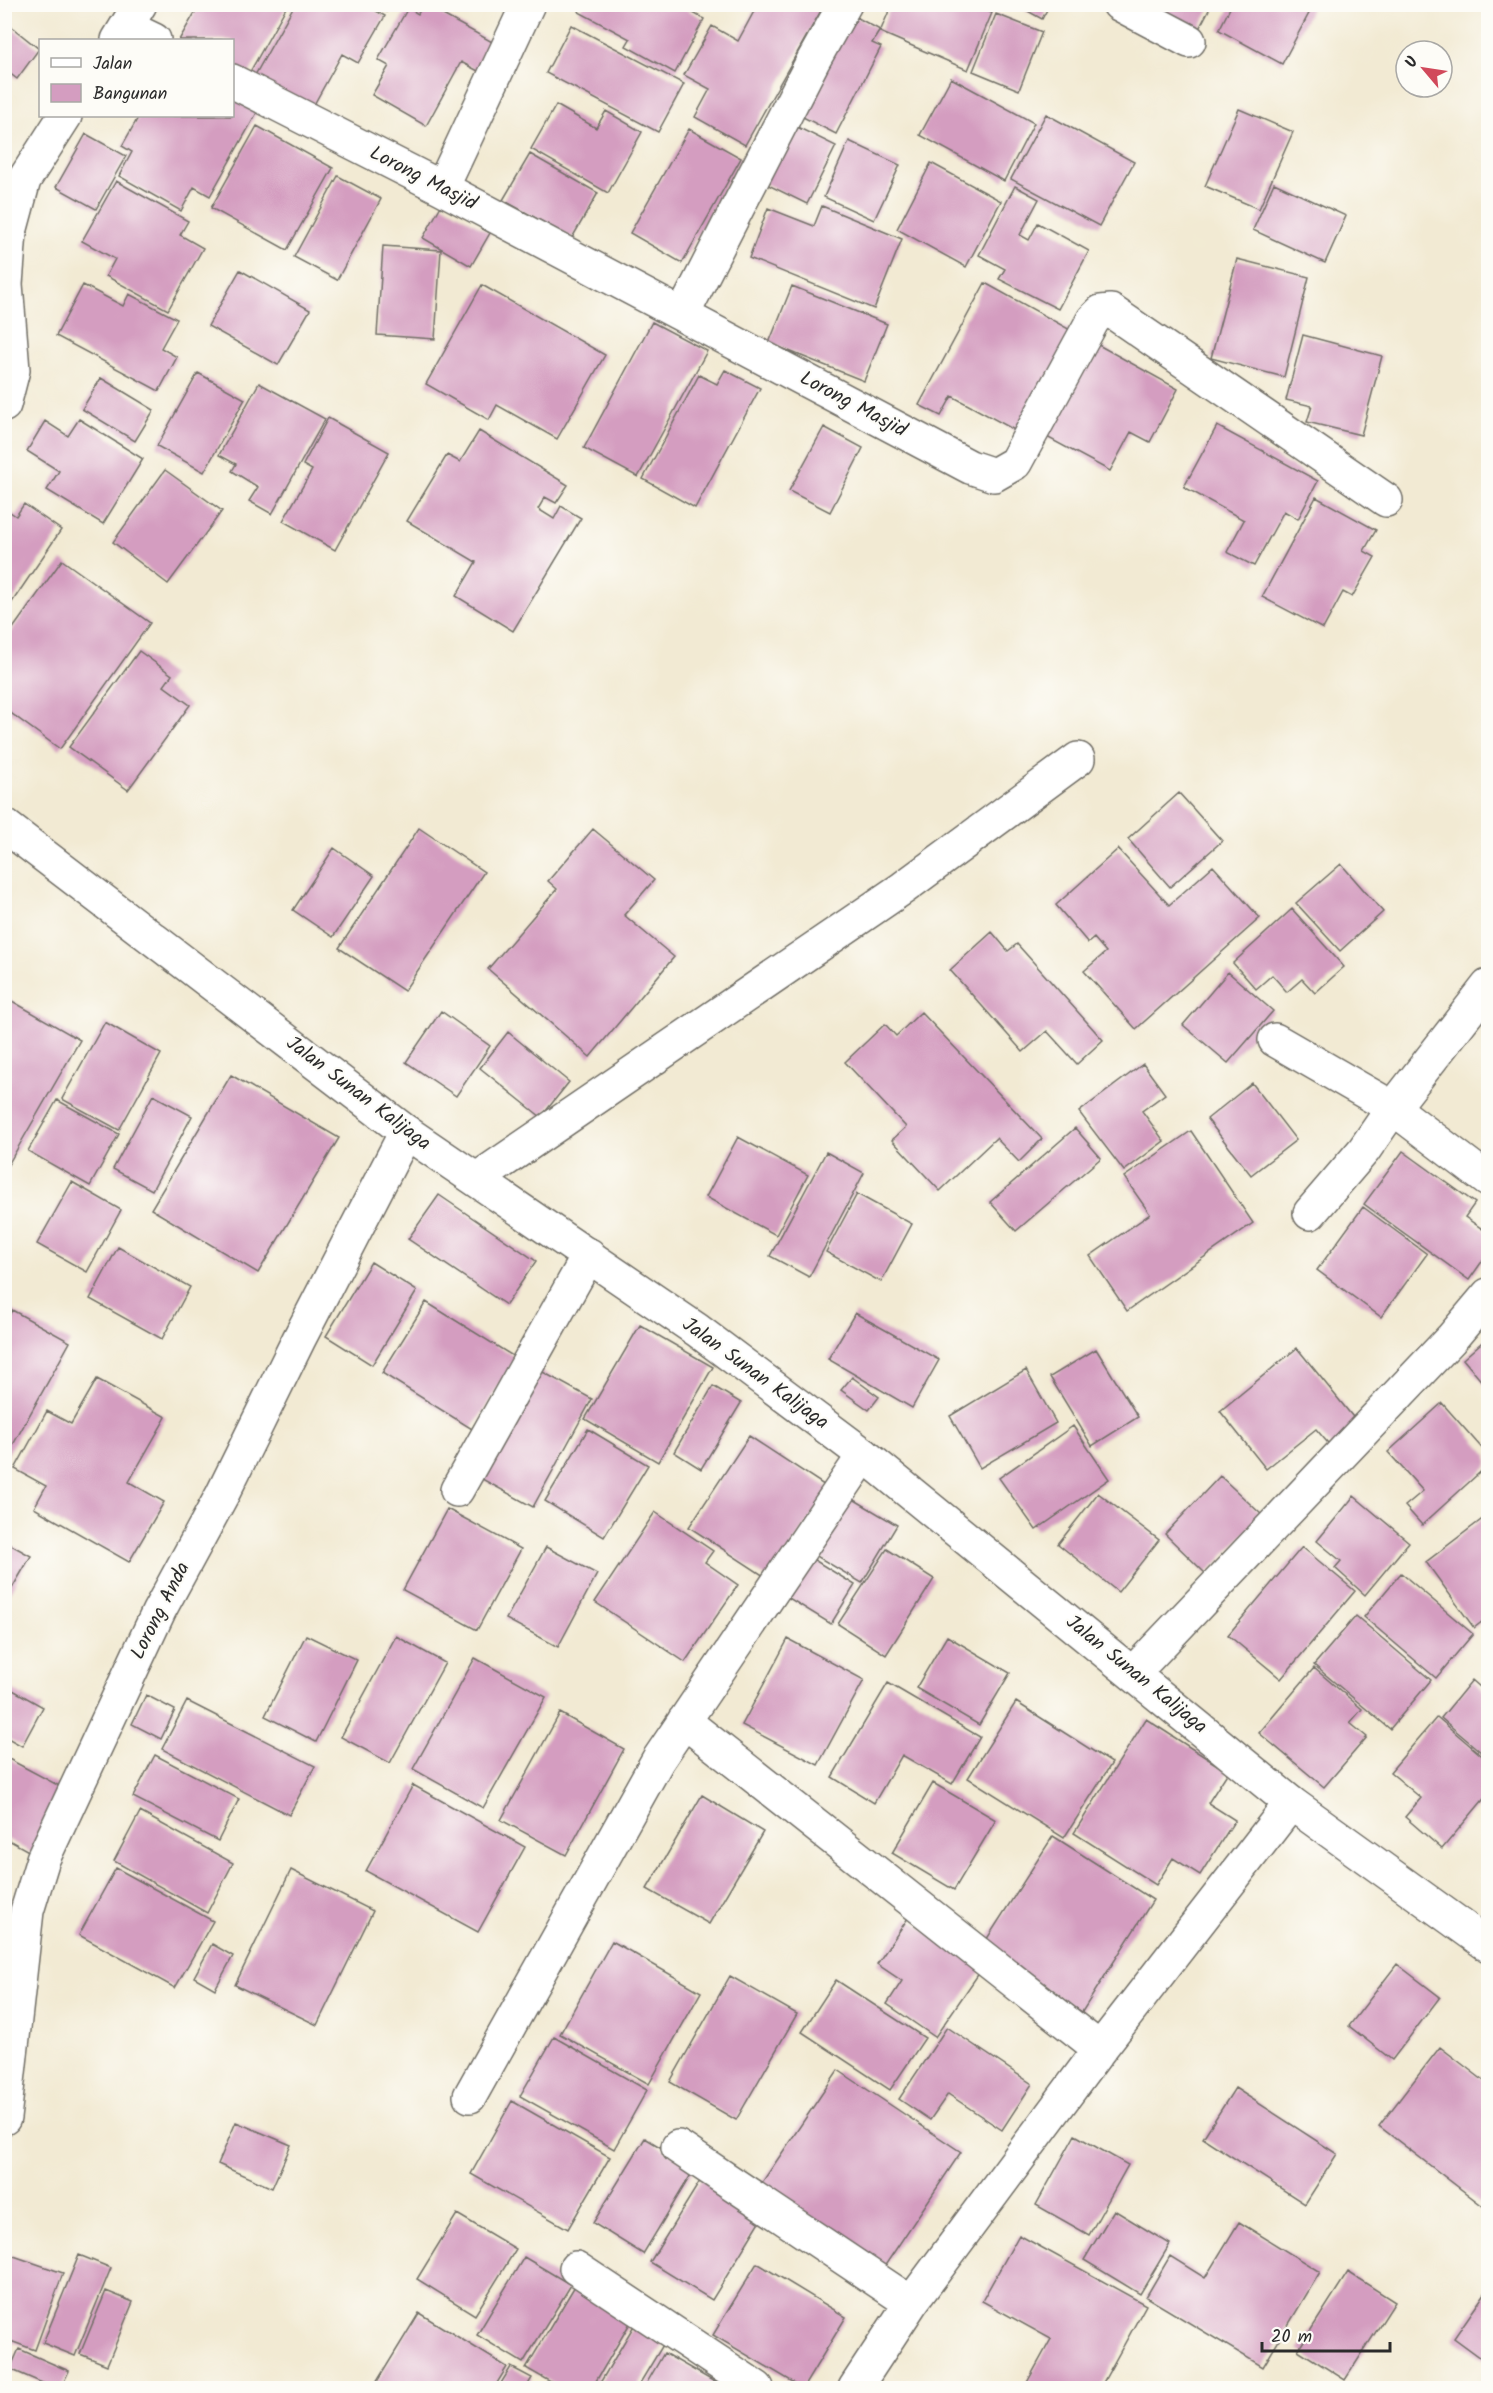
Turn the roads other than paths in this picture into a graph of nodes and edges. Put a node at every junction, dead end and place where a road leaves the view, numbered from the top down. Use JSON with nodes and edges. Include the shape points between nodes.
{"nodes":[{"id":1,"x":528,"y":4,"type":"edge"},
{"id":2,"x":845,"y":4,"type":"edge"},
{"id":3,"x":1119,"y":4,"type":"edge"},
{"id":4,"x":1189,"y":41,"type":"dead end"},
{"id":5,"x":234,"y":82,"type":"edge"},
{"id":6,"x":64,"y":117,"type":"edge"},
{"id":7,"x":442,"y":188,"type":"junction"},
{"id":8,"x":683,"y":314,"type":"junction"},
{"id":9,"x":4,"y":405,"type":"edge"},
{"id":10,"x":1386,"y":500,"type":"dead end"},
{"id":11,"x":1078,"y":759,"type":"dead end"},
{"id":12,"x":4,"y":825,"type":"edge"},
{"id":13,"x":1488,"y":986,"type":"edge"},
{"id":14,"x":1275,"y":1040,"type":"dead end"},
{"id":15,"x":1393,"y":1108,"type":"junction"},
{"id":16,"x":406,"y":1132,"type":"junction"},
{"id":17,"x":477,"y":1179,"type":"junction"},
{"id":18,"x":1488,"y":1180,"type":"edge"},
{"id":19,"x":1310,"y":1213,"type":"dead end"},
{"id":20,"x":589,"y":1255,"type":"junction"},
{"id":21,"x":1488,"y":1294,"type":"edge"},
{"id":22,"x":864,"y":1455,"type":"junction"},
{"id":23,"x":457,"y":1490,"type":"dead end"},
{"id":24,"x":1133,"y":1673,"type":"junction"},
{"id":25,"x":684,"y":1721,"type":"junction"},
{"id":26,"x":1291,"y":1803,"type":"junction"},
{"id":27,"x":1488,"y":1945,"type":"edge"},
{"id":28,"x":1100,"y":2049,"type":"junction"},
{"id":29,"x":470,"y":2096,"type":"dead end"},
{"id":30,"x":4,"y":2118,"type":"edge"},
{"id":31,"x":678,"y":2147,"type":"dead end"},
{"id":32,"x":576,"y":2268,"type":"dead end"},
{"id":33,"x":911,"y":2303,"type":"junction"},
{"id":34,"x":757,"y":2388,"type":"edge"},
{"id":35,"x":855,"y":2388,"type":"edge"}],
"edges":[{"from":1,"to":7,"type":"street"},
{"from":2,"to":8,"type":"street"},
{"from":3,"to":4,"type":"street"},
{"from":5,"to":7,"type":"street","name":"Lorong Masjid"},
{"from":6,"to":9,"type":"street","via":[[24,180],[10,232],[6,284],[13,370]]},
{"from":7,"to":8,"type":"street","name":"Lorong Masjid"},
{"from":8,"to":10,"type":"street","name":"Lorong Masjid","via":[[970,467],[994,475],[1015,463],[1093,320],[1101,312],[1111,311]]},
{"from":11,"to":17,"type":"street","via":[[903,888]]},
{"from":12,"to":16,"type":"street","name":"Jalan Sunan Kalijaga"},
{"from":13,"to":15,"type":"street"},
{"from":14,"to":15,"type":"street"},
{"from":15,"to":18,"type":"street"},
{"from":15,"to":19,"type":"street","via":[[1364,1150]]},
{"from":16,"to":17,"type":"street","name":"Jalan Sunan Kalijaga"},
{"from":16,"to":30,"type":"street","name":"Lorong Anda","via":[[159,1611],[43,1859],[27,1911]]},
{"from":17,"to":20,"type":"street","name":"Jalan Sunan Kalijaga"},
{"from":20,"to":22,"type":"street","name":"Jalan Sunan Kalijaga"},
{"from":20,"to":23,"type":"street"},
{"from":21,"to":24,"type":"street","via":[[1450,1339]]},
{"from":22,"to":24,"type":"street","name":"Jalan Sunan Kalijaga"},
{"from":22,"to":25,"type":"street"},
{"from":24,"to":26,"type":"street","name":"Jalan Sunan Kalijaga"},
{"from":25,"to":28,"type":"street"},
{"from":25,"to":29,"type":"street","via":[[652,1770]]},
{"from":26,"to":27,"type":"street","name":"Jalan Sunan Kalijaga"},
{"from":26,"to":28,"type":"street"},
{"from":28,"to":33,"type":"street"},
{"from":31,"to":33,"type":"street"},
{"from":32,"to":34,"type":"street"},
{"from":33,"to":35,"type":"street"}]}
